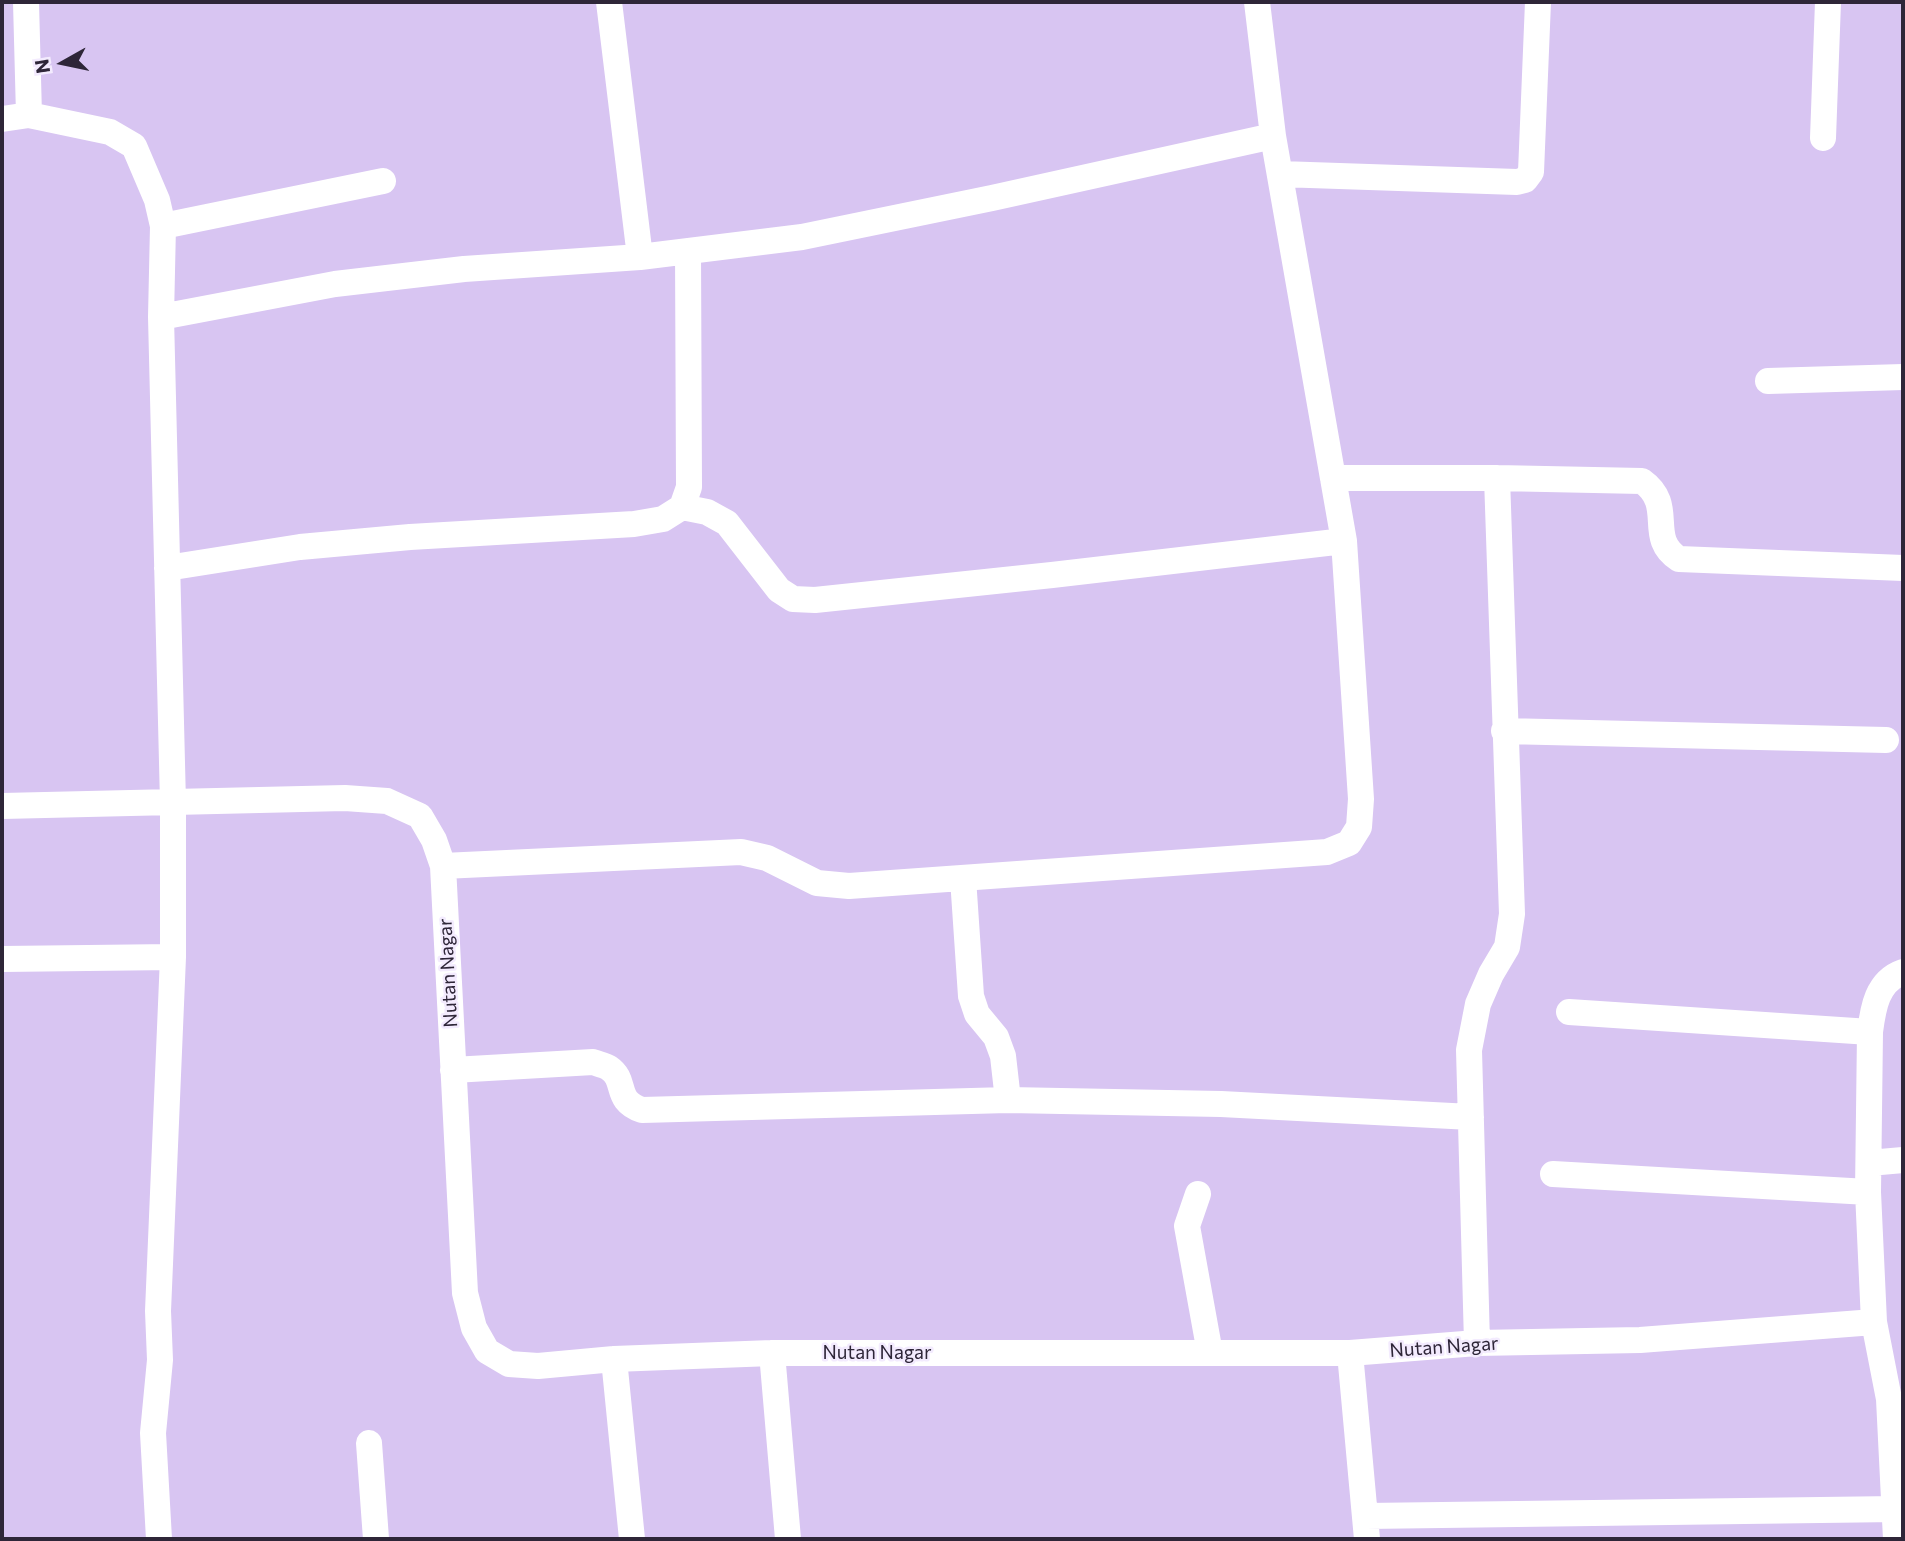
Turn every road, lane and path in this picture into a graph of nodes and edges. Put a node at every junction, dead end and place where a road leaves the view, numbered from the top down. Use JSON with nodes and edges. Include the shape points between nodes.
{"nodes":[{"id":1,"x":26,"y":2,"type":"edge"},
{"id":2,"x":609,"y":2,"type":"edge"},
{"id":3,"x":1257,"y":2,"type":"edge"},
{"id":4,"x":1538,"y":2,"type":"edge"},
{"id":5,"x":1828,"y":2,"type":"edge"},
{"id":6,"x":29,"y":115,"type":"junction"},
{"id":7,"x":2,"y":119,"type":"edge"},
{"id":8,"x":1273,"y":136,"type":"junction"},
{"id":9,"x":1823,"y":138,"type":"dead end"},
{"id":10,"x":1280,"y":174,"type":"junction"},
{"id":11,"x":383,"y":181,"type":"dead end"},
{"id":12,"x":163,"y":226,"type":"junction"},
{"id":13,"x":688,"y":251,"type":"junction"},
{"id":14,"x":639,"y":257,"type":"junction"},
{"id":15,"x":161,"y":317,"type":"junction"},
{"id":16,"x":1903,"y":377,"type":"edge"},
{"id":17,"x":1768,"y":381,"type":"dead end"},
{"id":18,"x":1333,"y":478,"type":"junction"},
{"id":19,"x":1497,"y":478,"type":"junction"},
{"id":20,"x":681,"y":508,"type":"junction"},
{"id":21,"x":1343,"y":541,"type":"junction"},
{"id":22,"x":167,"y":568,"type":"junction"},
{"id":23,"x":1903,"y":568,"type":"edge"},
{"id":24,"x":1504,"y":731,"type":"junction"},
{"id":25,"x":1886,"y":740,"type":"dead end"},
{"id":26,"x":173,"y":803,"type":"junction"},
{"id":27,"x":2,"y":806,"type":"edge"},
{"id":28,"x":443,"y":866,"type":"junction"},
{"id":29,"x":963,"y":878,"type":"junction"},
{"id":30,"x":173,"y":957,"type":"junction"},
{"id":31,"x":2,"y":959,"type":"edge"},
{"id":32,"x":1903,"y":972,"type":"edge"},
{"id":33,"x":1569,"y":1012,"type":"dead end"},
{"id":34,"x":1870,"y":1032,"type":"junction"},
{"id":35,"x":453,"y":1070,"type":"junction"},
{"id":36,"x":1008,"y":1100,"type":"junction"},
{"id":37,"x":1471,"y":1117,"type":"junction"},
{"id":38,"x":1903,"y":1160,"type":"edge"},
{"id":39,"x":1869,"y":1163,"type":"junction"},
{"id":40,"x":1553,"y":1174,"type":"dead end"},
{"id":41,"x":1868,"y":1192,"type":"junction"},
{"id":42,"x":1198,"y":1194,"type":"dead end"},
{"id":43,"x":1874,"y":1322,"type":"junction"},
{"id":44,"x":1477,"y":1343,"type":"junction"},
{"id":45,"x":772,"y":1353,"type":"junction"},
{"id":46,"x":1210,"y":1353,"type":"junction"},
{"id":47,"x":1350,"y":1353,"type":"junction"},
{"id":48,"x":1891,"y":1357,"type":"edge"},
{"id":49,"x":614,"y":1359,"type":"junction"},
{"id":50,"x":369,"y":1443,"type":"dead end"},
{"id":51,"x":1896,"y":1509,"type":"junction"},
{"id":52,"x":1367,"y":1528,"type":"edge"},
{"id":53,"x":159,"y":1539,"type":"edge"},
{"id":54,"x":376,"y":1539,"type":"edge"},
{"id":55,"x":632,"y":1539,"type":"edge"},
{"id":56,"x":788,"y":1539,"type":"edge"},
{"id":57,"x":1896,"y":1539,"type":"edge"}],
"edges":[{"from":1,"to":6,"type":"street"},
{"from":2,"to":14,"type":"street"},
{"from":3,"to":8,"type":"street"},
{"from":4,"to":10,"type":"street","via":[[1531,172],[1525,180]]},
{"from":5,"to":9,"type":"street"},
{"from":6,"to":7,"type":"street"},
{"from":6,"to":12,"type":"street","via":[[110,132],[134,146]]},
{"from":8,"to":10,"type":"street"},
{"from":8,"to":13,"type":"street","via":[[802,237]]},
{"from":10,"to":18,"type":"street"},
{"from":11,"to":12,"type":"street"},
{"from":12,"to":15,"type":"street"},
{"from":13,"to":14,"type":"street"},
{"from":13,"to":20,"type":"street","via":[[689,487]]},
{"from":14,"to":15,"type":"street","via":[[335,284]]},
{"from":15,"to":22,"type":"street"},
{"from":16,"to":17,"type":"street"},
{"from":18,"to":19,"type":"street"},
{"from":18,"to":21,"type":"street"},
{"from":19,"to":23,"type":"street","via":[[1642,481],[1655,490],[1663,542],[1679,559]]},
{"from":19,"to":24,"type":"street"},
{"from":20,"to":21,"type":"street","via":[[708,512],[727,523],[779,590],[793,599]]},
{"from":20,"to":22,"type":"street","via":[[663,519],[634,524],[300,547]]},
{"from":21,"to":29,"type":"street","via":[[1361,799],[1359,827],[1349,844],[1326,852]]},
{"from":22,"to":26,"type":"street"},
{"from":24,"to":25,"type":"street"},
{"from":24,"to":37,"type":"street","via":[[1512,915],[1507,947],[1478,1004],[1469,1050]]},
{"from":26,"to":27,"type":"street","name":"Nutan Nagar"},
{"from":26,"to":28,"type":"street","name":"Nutan Nagar","via":[[387,801],[420,816]]},
{"from":26,"to":30,"type":"street"},
{"from":28,"to":29,"type":"street","via":[[741,852],[767,858],[817,883],[849,886]]},
{"from":28,"to":35,"type":"street","name":"Nutan Nagar"},
{"from":29,"to":36,"type":"street","via":[[971,996],[1003,1056]]},
{"from":30,"to":31,"type":"street"},
{"from":30,"to":53,"type":"street","via":[[158,1311],[160,1360],[153,1433]]},
{"from":32,"to":34,"type":"street","via":[[1881,988]]},
{"from":33,"to":34,"type":"street"},
{"from":34,"to":39,"type":"street"},
{"from":35,"to":36,"type":"street","via":[[593,1062],[609,1067],[623,1097],[642,1110]]},
{"from":35,"to":49,"type":"street","name":"Nutan Nagar","via":[[465,1293],[480,1339],[487,1351],[509,1364]]},
{"from":36,"to":37,"type":"street","via":[[1221,1104]]},
{"from":37,"to":44,"type":"street"},
{"from":38,"to":39,"type":"street"},
{"from":39,"to":41,"type":"street"},
{"from":40,"to":41,"type":"street"},
{"from":41,"to":43,"type":"street"},
{"from":42,"to":46,"type":"street","via":[[1187,1226]]},
{"from":43,"to":44,"type":"street","name":"Nutan Nagar","via":[[1640,1340]]},
{"from":43,"to":48,"type":"street"},
{"from":44,"to":47,"type":"street","name":"Nutan Nagar"},
{"from":45,"to":46,"type":"street","name":"Nutan Nagar"},
{"from":45,"to":49,"type":"street","name":"Nutan Nagar"},
{"from":45,"to":56,"type":"street"},
{"from":46,"to":47,"type":"street","name":"Nutan Nagar"},
{"from":47,"to":52,"type":"street"},
{"from":48,"to":51,"type":"street"},
{"from":49,"to":55,"type":"street"},
{"from":50,"to":54,"type":"street"},
{"from":51,"to":52,"type":"street"},
{"from":51,"to":57,"type":"street"}]}
